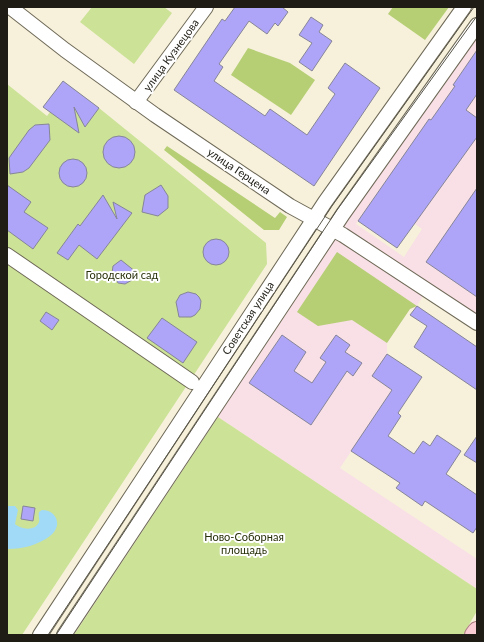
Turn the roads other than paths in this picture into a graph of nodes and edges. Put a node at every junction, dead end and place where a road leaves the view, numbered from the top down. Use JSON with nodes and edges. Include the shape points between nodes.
{"nodes":[{"id":1,"x":10,"y":7,"type":"edge"},
{"id":2,"x":206,"y":7,"type":"edge"},
{"id":3,"x":464,"y":7,"type":"edge"},
{"id":4,"x":477,"y":25,"type":"edge"},
{"id":5,"x":136,"y":102,"type":"junction"},
{"id":6,"x":314,"y":220,"type":"junction"},
{"id":7,"x":332,"y":230,"type":"junction"},
{"id":8,"x":10,"y":262,"type":"edge"},
{"id":9,"x":477,"y":323,"type":"edge"},
{"id":10,"x":192,"y":382,"type":"dead end"},
{"id":11,"x":477,"y":631,"type":"edge"},
{"id":12,"x":40,"y":635,"type":"edge"},
{"id":13,"x":64,"y":635,"type":"edge"},
{"id":14,"x":474,"y":635,"type":"edge"}],
"edges":[{"from":1,"to":5,"type":"street","name":"улица Герцена"},
{"from":2,"to":5,"type":"street","name":"улица Кузнецова"},
{"from":3,"to":6,"type":"street","name":"Советская улица"},
{"from":4,"to":7,"type":"street","name":"Советская улица"},
{"from":5,"to":6,"type":"street","name":"улица Герцена"},
{"from":6,"to":7,"type":"street","name":"улица Герцена"},
{"from":6,"to":12,"type":"street","name":"Советская улица"},
{"from":7,"to":9,"type":"street","name":"улица Герцена"},
{"from":7,"to":13,"type":"street","name":"Советская улица"},
{"from":8,"to":10,"type":"street"},
{"from":11,"to":14,"type":"main road"}]}
